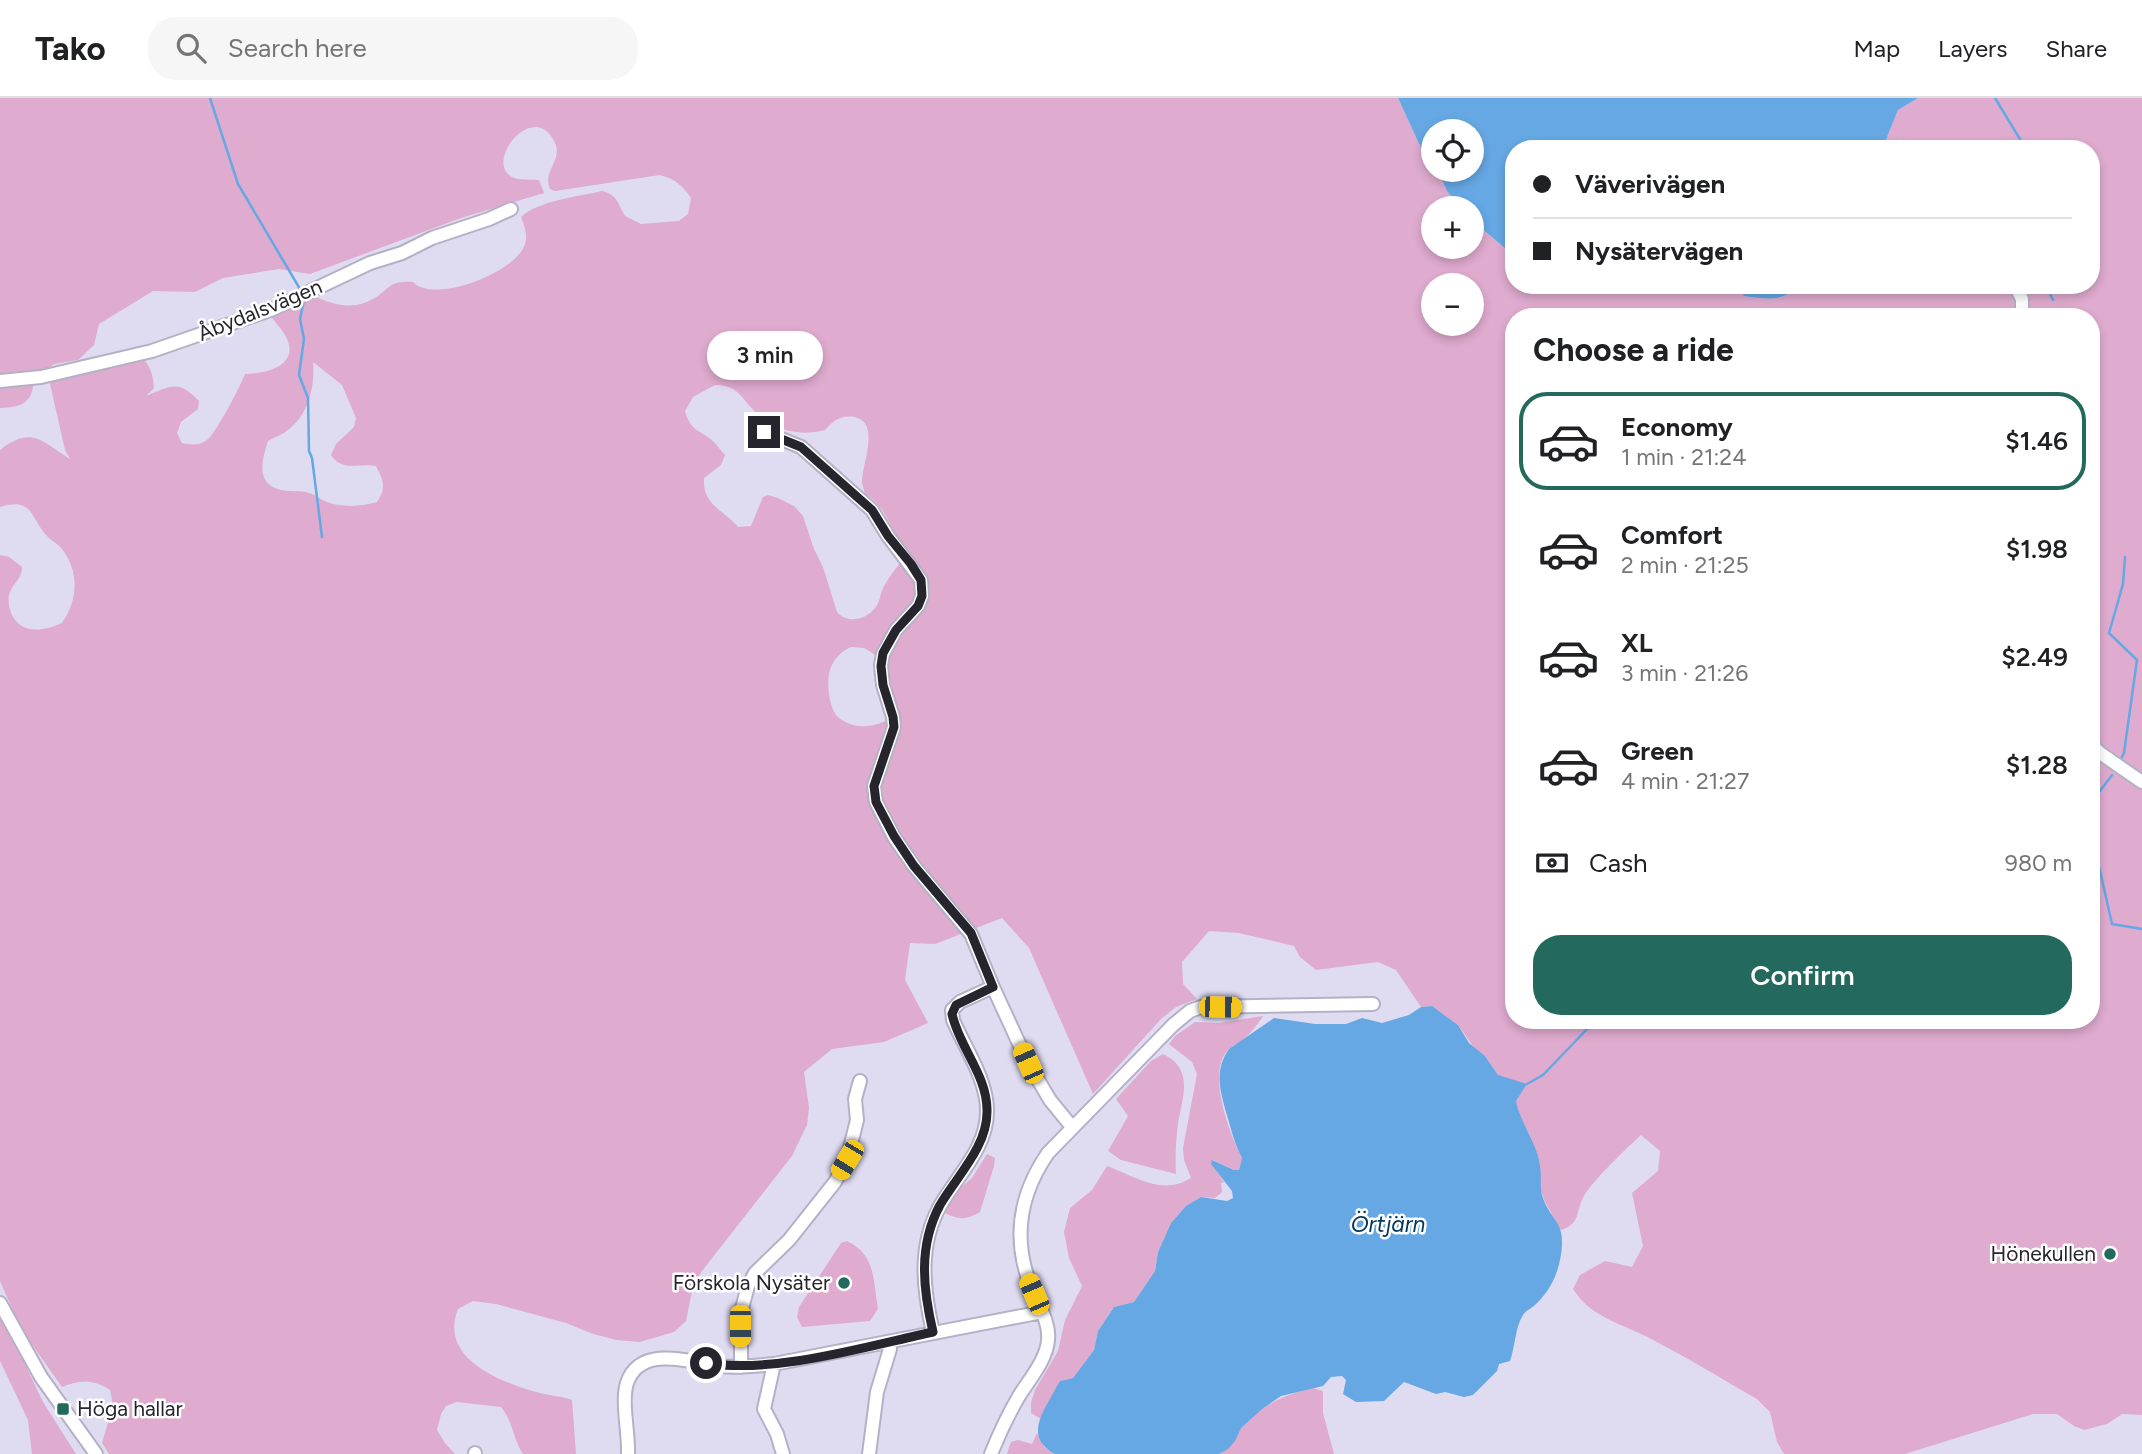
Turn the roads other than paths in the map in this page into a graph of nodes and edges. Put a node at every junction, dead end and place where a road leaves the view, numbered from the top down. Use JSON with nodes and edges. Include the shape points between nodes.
{"nodes":[{"id":1,"x":511,"y":209,"type":"dead end"},
{"id":2,"x":0,"y":382,"type":"edge"},
{"id":3,"x":764,"y":432,"type":"dead end"},
{"id":4,"x":2100,"y":752,"type":"edge"},
{"id":5,"x":2142,"y":782,"type":"edge"},
{"id":6,"x":993,"y":987,"type":"junction"},
{"id":7,"x":1373,"y":1004,"type":"dead end"},
{"id":8,"x":860,"y":1081,"type":"dead end"},
{"id":9,"x":1072,"y":1127,"type":"junction"},
{"id":10,"x":0,"y":1303,"type":"edge"},
{"id":11,"x":1042,"y":1312,"type":"junction"},
{"id":12,"x":933,"y":1332,"type":"junction"},
{"id":13,"x":889,"y":1342,"type":"junction"},
{"id":14,"x":774,"y":1364,"type":"junction"},
{"id":15,"x":741,"y":1367,"type":"junction"},
{"id":16,"x":96,"y":1454,"type":"edge"},
{"id":17,"x":628,"y":1454,"type":"edge"},
{"id":18,"x":783,"y":1454,"type":"edge"},
{"id":19,"x":869,"y":1454,"type":"edge"},
{"id":20,"x":991,"y":1454,"type":"edge"}],
"edges":[{"from":1,"to":2,"type":"street","name":"Åbydalsvägen","via":[[370,263],[272,309],[152,351]]},
{"from":3,"to":6,"type":"street","via":[[801,447],[872,510],[921,580],[918,606],[883,653],[883,685],[894,727],[874,794],[901,846],[971,933]]},
{"from":4,"to":5,"type":"street"},
{"from":6,"to":9,"type":"street","via":[[1038,1082]]},
{"from":6,"to":12,"type":"street","via":[[952,1010],[988,1109],[973,1156],[940,1207],[926,1243],[924,1277]]},
{"from":7,"to":9,"type":"street","via":[[1201,1007],[1190,1011]]},
{"from":8,"to":15,"type":"street","via":[[857,1120],[847,1160],[835,1182],[748,1286],[741,1312]]},
{"from":9,"to":11,"type":"street","via":[[1035,1172],[1022,1207],[1021,1255]]},
{"from":10,"to":16,"type":"street","via":[[41,1377]]},
{"from":11,"to":12,"type":"street"},
{"from":11,"to":20,"type":"street","via":[[1047,1347]]},
{"from":12,"to":13,"type":"street"},
{"from":13,"to":14,"type":"street"},
{"from":13,"to":19,"type":"street"},
{"from":14,"to":15,"type":"street"},
{"from":14,"to":18,"type":"street","via":[[764,1409]]},
{"from":15,"to":17,"type":"street","via":[[675,1359],[641,1365],[627,1381],[625,1391]]}]}
